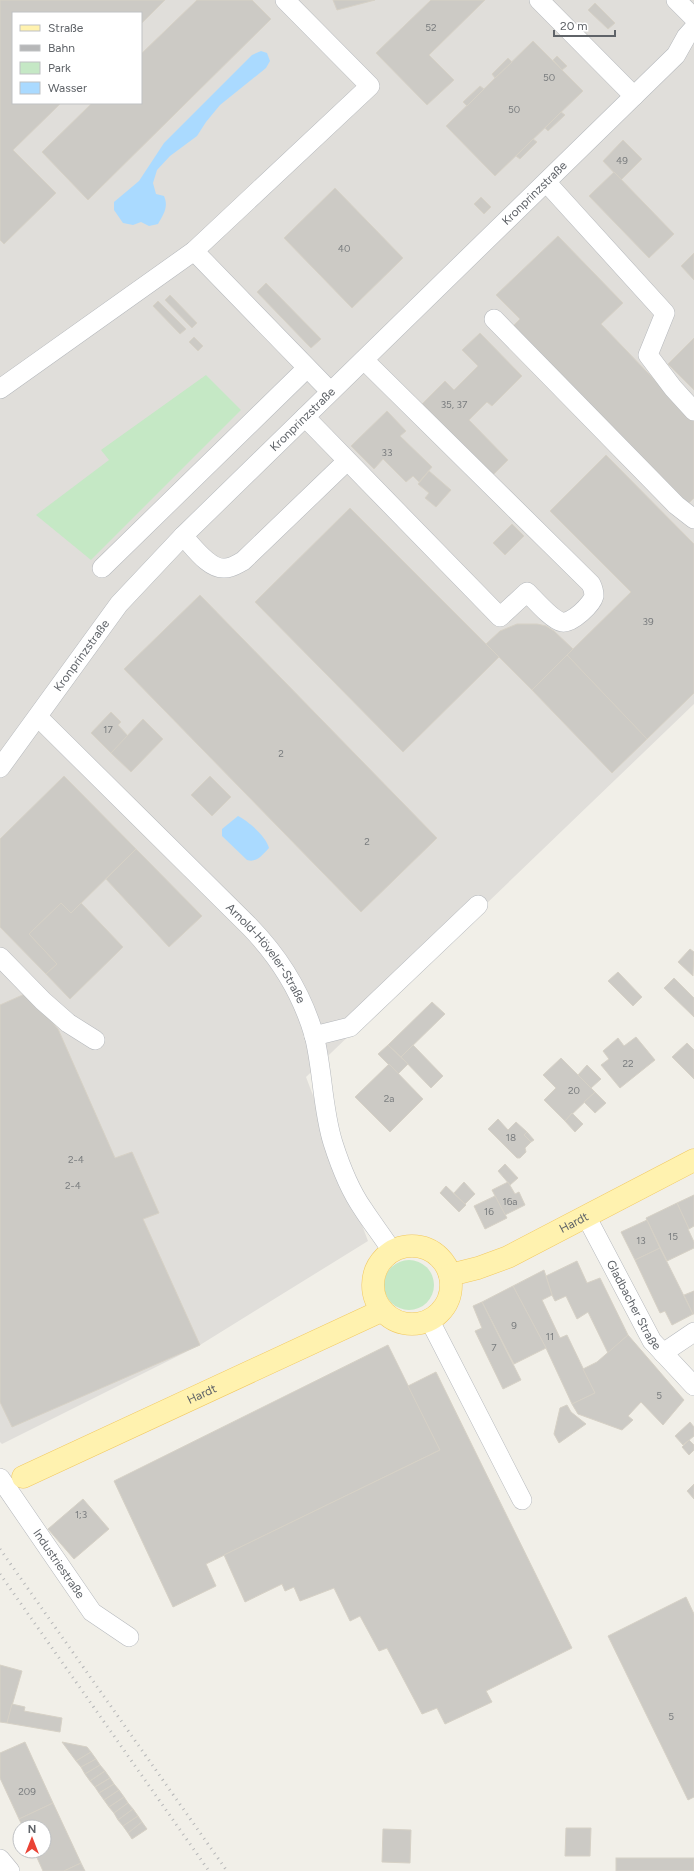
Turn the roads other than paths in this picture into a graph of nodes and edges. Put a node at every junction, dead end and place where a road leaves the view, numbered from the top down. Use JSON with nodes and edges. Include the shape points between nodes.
{"nodes":[{"id":1,"x":285,"y":0,"type":"edge"},
{"id":2,"x":539,"y":0,"type":"edge"},
{"id":3,"x":676,"y":0,"type":"edge"},
{"id":4,"x":694,"y":18,"type":"edge"},
{"id":5,"x":694,"y":28,"type":"edge"},
{"id":6,"x":694,"y":48,"type":"edge"},
{"id":7,"x":676,"y":55,"type":"junction"},
{"id":8,"x":634,"y":96,"type":"junction"},
{"id":9,"x":546,"y":183,"type":"junction"},
{"id":10,"x":194,"y":251,"type":"junction"},
{"id":11,"x":494,"y":320,"type":"dead end"},
{"id":12,"x":364,"y":360,"type":"junction"},
{"id":13,"x":308,"y":368,"type":"junction"},
{"id":14,"x":0,"y":389,"type":"edge"},
{"id":15,"x":330,"y":392,"type":"junction"},
{"id":16,"x":694,"y":411,"type":"edge"},
{"id":17,"x":305,"y":417,"type":"junction"},
{"id":18,"x":347,"y":461,"type":"junction"},
{"id":19,"x":694,"y":519,"type":"edge"},
{"id":20,"x":184,"y":536,"type":"junction"},
{"id":21,"x":102,"y":568,"type":"dead end"},
{"id":22,"x":38,"y":717,"type":"junction"},
{"id":23,"x":0,"y":768,"type":"edge"},
{"id":24,"x":478,"y":905,"type":"dead end"},
{"id":25,"x":0,"y":957,"type":"edge"},
{"id":26,"x":314,"y":1036,"type":"junction"},
{"id":27,"x":95,"y":1040,"type":"dead end"},
{"id":28,"x":694,"y":1160,"type":"edge"},
{"id":29,"x":586,"y":1216,"type":"junction"},
{"id":30,"x":392,"y":1251,"type":"junction"},
{"id":31,"x":450,"y":1275,"type":"junction"},
{"id":32,"x":381,"y":1311,"type":"junction"},
{"id":33,"x":430,"y":1321,"type":"junction"},
{"id":34,"x":694,"y":1332,"type":"edge"},
{"id":35,"x":663,"y":1353,"type":"junction"},
{"id":36,"x":694,"y":1386,"type":"edge"},
{"id":37,"x":23,"y":1476,"type":"dead end"},
{"id":38,"x":0,"y":1478,"type":"edge"},
{"id":39,"x":522,"y":1500,"type":"dead end"},
{"id":40,"x":129,"y":1637,"type":"dead end"},
{"id":41,"x":0,"y":1859,"type":"edge"},
{"id":42,"x":10,"y":1871,"type":"edge"}],
"edges":[{"from":1,"to":10,"type":"street","via":[[370,86]]},
{"from":2,"to":8,"type":"street"},
{"from":3,"to":4,"type":"street"},
{"from":5,"to":7,"type":"street","name":"Kronprinzstraße"},
{"from":6,"to":7,"type":"street","name":"Kronprinzstraße"},
{"from":7,"to":8,"type":"street","name":"Kronprinzstraße"},
{"from":8,"to":9,"type":"street","name":"Kronprinzstraße"},
{"from":9,"to":12,"type":"street","name":"Kronprinzstraße"},
{"from":9,"to":16,"type":"street","via":[[664,313],[648,355]]},
{"from":10,"to":13,"type":"street"},
{"from":10,"to":14,"type":"street"},
{"from":11,"to":19,"type":"street","via":[[676,505]]},
{"from":12,"to":15,"type":"street","name":"Kronprinzstraße"},
{"from":12,"to":18,"type":"street","via":[[591,584],[594,589],[592,601],[573,620],[566,623],[556,619],[527,592],[500,617]]},
{"from":13,"to":15,"type":"street"},
{"from":13,"to":21,"type":"street"},
{"from":15,"to":17,"type":"street","name":"Kronprinzstraße"},
{"from":17,"to":18,"type":"street"},
{"from":17,"to":20,"type":"street","name":"Kronprinzstraße"},
{"from":18,"to":20,"type":"street","via":[[243,561],[232,567],[224,569],[215,566]]},
{"from":20,"to":22,"type":"street","name":"Kronprinzstraße","via":[[119,604]]},
{"from":22,"to":23,"type":"street","name":"Kronprinzstraße"},
{"from":22,"to":26,"type":"street","name":"Arnold-Höveler-Straße","via":[[269,946],[302,1001]]},
{"from":24,"to":26,"type":"street","via":[[350,1027]]},
{"from":25,"to":27,"type":"street","via":[[68,1023]]},
{"from":26,"to":30,"type":"street","name":"Arnold-Höveler-Straße","via":[[333,1142],[345,1177],[362,1208]]},
{"from":28,"to":29,"type":"main road","name":"Hardt"},
{"from":29,"to":31,"type":"main road","name":"Hardt","via":[[508,1257]]},
{"from":29,"to":35,"type":"street","name":"Gladbacher Straße","via":[[652,1341]]},
{"from":30,"to":31,"type":"main road","via":[[415,1246],[427,1249],[445,1264]]},
{"from":30,"to":32,"type":"main road","via":[[379,1263],[373,1278],[373,1296]]},
{"from":31,"to":33,"type":"main road","via":[[450,1296],[446,1306]]},
{"from":32,"to":33,"type":"main road","via":[[404,1324]]},
{"from":32,"to":37,"type":"main road","name":"Hardt"},
{"from":33,"to":39,"type":"street"},
{"from":34,"to":35,"type":"street"},
{"from":35,"to":36,"type":"street","name":"Gladbacher Straße"},
{"from":38,"to":40,"type":"street","name":"Industriestraße","via":[[92,1612]]},
{"from":41,"to":42,"type":"street"}]}
